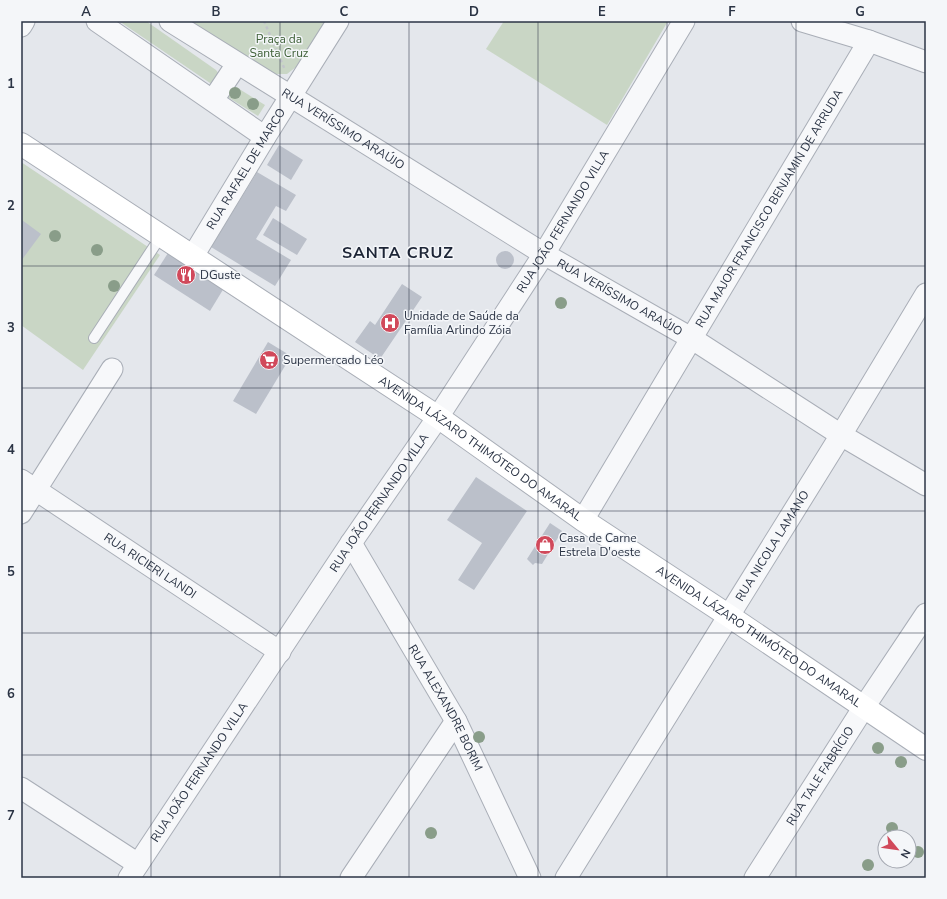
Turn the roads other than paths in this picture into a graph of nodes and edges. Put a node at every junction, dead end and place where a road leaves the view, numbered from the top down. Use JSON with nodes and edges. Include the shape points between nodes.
{"nodes":[{"id":1,"x":24,"y":21,"type":"edge"},
{"id":2,"x":97,"y":21,"type":"edge"},
{"id":3,"x":170,"y":21,"type":"edge"},
{"id":4,"x":338,"y":21,"type":"edge"},
{"id":5,"x":684,"y":21,"type":"edge"},
{"id":6,"x":802,"y":21,"type":"edge"},
{"id":7,"x":21,"y":26,"type":"edge"},
{"id":8,"x":869,"y":41,"type":"junction"},
{"id":9,"x":926,"y":62,"type":"edge"},
{"id":10,"x":237,"y":64,"type":"junction"},
{"id":11,"x":291,"y":96,"type":"junction"},
{"id":12,"x":213,"y":100,"type":"junction"},
{"id":13,"x":265,"y":137,"type":"junction"},
{"id":14,"x":21,"y":144,"type":"edge"},
{"id":15,"x":161,"y":236,"type":"junction"},
{"id":16,"x":544,"y":254,"type":"junction"},
{"id":17,"x":193,"y":256,"type":"junction"},
{"id":18,"x":926,"y":294,"type":"edge"},
{"id":19,"x":94,"y":338,"type":"dead end"},
{"id":20,"x":691,"y":338,"type":"junction"},
{"id":21,"x":112,"y":369,"type":"dead end"},
{"id":22,"x":438,"y":417,"type":"junction"},
{"id":23,"x":841,"y":435,"type":"junction"},
{"id":24,"x":28,"y":485,"type":"edge"},
{"id":25,"x":926,"y":486,"type":"edge"},
{"id":26,"x":21,"y":513,"type":"edge"},
{"id":27,"x":583,"y":520,"type":"junction"},
{"id":28,"x":351,"y":543,"type":"junction"},
{"id":29,"x":926,"y":614,"type":"edge"},
{"id":30,"x":729,"y":616,"type":"junction"},
{"id":31,"x":280,"y":652,"type":"junction"},
{"id":32,"x":864,"y":707,"type":"junction"},
{"id":33,"x":456,"y":721,"type":"junction"},
{"id":34,"x":926,"y":749,"type":"edge"},
{"id":35,"x":21,"y":788,"type":"edge"},
{"id":36,"x":133,"y":871,"type":"edge"},
{"id":37,"x":351,"y":878,"type":"edge"},
{"id":38,"x":530,"y":878,"type":"edge"},
{"id":39,"x":566,"y":878,"type":"edge"},
{"id":40,"x":755,"y":878,"type":"edge"}],
"edges":[{"from":1,"to":7,"type":"street"},
{"from":2,"to":12,"type":"street"},
{"from":3,"to":10,"type":"street","name":"RUA VERÍSSIMO ARAÚJO"},
{"from":4,"to":11,"type":"street","name":"RUA RAFAEL DE MARCO"},
{"from":5,"to":16,"type":"street","name":"RUA JOÃO FERNANDO VILLA"},
{"from":6,"to":8,"type":"street"},
{"from":8,"to":9,"type":"street"},
{"from":8,"to":20,"type":"street","name":"RUA MAJOR FRANCISCO BENJAMIN DE ARRUDA"},
{"from":10,"to":11,"type":"street","name":"RUA VERÍSSIMO ARAÚJO"},
{"from":10,"to":12,"type":"street"},
{"from":11,"to":13,"type":"street","name":"RUA RAFAEL DE MARCO"},
{"from":11,"to":16,"type":"street","name":"RUA VERÍSSIMO ARAÚJO"},
{"from":12,"to":13,"type":"street"},
{"from":13,"to":17,"type":"street","name":"RUA RAFAEL DE MARCO"},
{"from":14,"to":15,"type":"main road","name":"AVENIDA LÁZARO THIMÓTEO DO AMARAL"},
{"from":15,"to":17,"type":"main road","name":"AVENIDA LÁZARO THIMÓTEO DO AMARAL"},
{"from":15,"to":19,"type":"lane"},
{"from":16,"to":20,"type":"street","name":"RUA VERÍSSIMO ARAÚJO"},
{"from":16,"to":22,"type":"street","name":"RUA JOÃO FERNANDO VILLA"},
{"from":17,"to":22,"type":"main road","name":"AVENIDA LÁZARO THIMÓTEO DO AMARAL"},
{"from":18,"to":23,"type":"street","name":"RUA NICOLA LAMANO"},
{"from":20,"to":23,"type":"street","name":"RUA VERÍSSIMO ARAÚJO"},
{"from":20,"to":27,"type":"street","name":"RUA MAJOR FRANCISCO BENJAMIN DE ARRUDA"},
{"from":21,"to":24,"type":"street"},
{"from":22,"to":27,"type":"main road","name":"AVENIDA LÁZARO THIMÓTEO DO AMARAL"},
{"from":22,"to":28,"type":"street","name":"RUA JOÃO FERNANDO VILLA"},
{"from":23,"to":25,"type":"street","name":"RUA VERÍSSIMO ARAÚJO"},
{"from":23,"to":30,"type":"street","name":"RUA NICOLA LAMANO"},
{"from":24,"to":26,"type":"street"},
{"from":24,"to":31,"type":"street","name":"RUA RICIERI LANDI"},
{"from":27,"to":30,"type":"main road","name":"AVENIDA LÁZARO THIMÓTEO DO AMARAL"},
{"from":28,"to":31,"type":"street","name":"RUA JOÃO FERNANDO VILLA"},
{"from":28,"to":33,"type":"street","name":"RUA ALEXANDRE BORIM"},
{"from":29,"to":32,"type":"street","name":"RUA TALE FABRÍCIO"},
{"from":30,"to":32,"type":"main road","name":"AVENIDA LÁZARO THIMÓTEO DO AMARAL"},
{"from":30,"to":39,"type":"street","name":"RUA NICOLA LAMANO"},
{"from":31,"to":36,"type":"street","name":"RUA JOÃO FERNANDO VILLA"},
{"from":32,"to":34,"type":"main road","name":"AVENIDA LÁZARO THIMÓTEO DO AMARAL"},
{"from":32,"to":40,"type":"street","name":"RUA TALE FABRÍCIO"},
{"from":33,"to":37,"type":"street"},
{"from":33,"to":38,"type":"street","name":"RUA ALEXANDRE BORIM"},
{"from":35,"to":36,"type":"street"}]}
